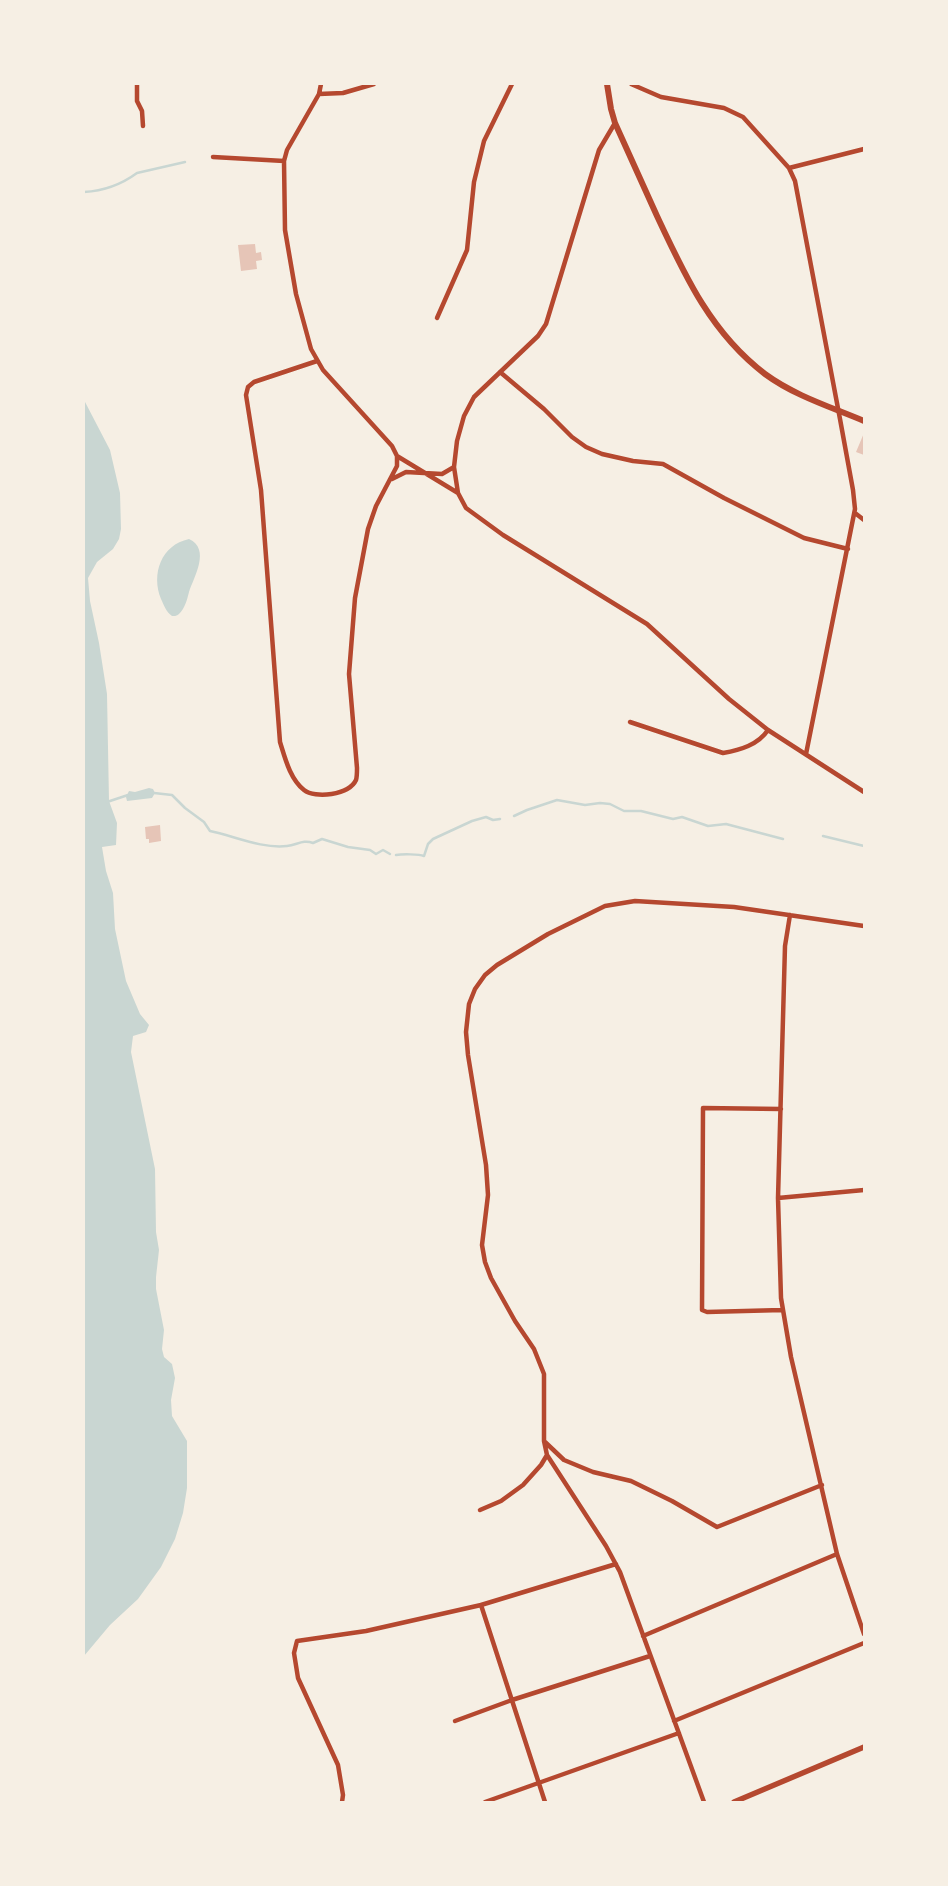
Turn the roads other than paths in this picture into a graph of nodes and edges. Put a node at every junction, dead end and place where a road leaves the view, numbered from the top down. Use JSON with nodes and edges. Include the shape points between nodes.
{"nodes":[{"id":1,"x":137,"y":84,"type":"edge"},
{"id":2,"x":321,"y":84,"type":"edge"},
{"id":3,"x":374,"y":84,"type":"edge"},
{"id":4,"x":512,"y":84,"type":"edge"},
{"id":5,"x":607,"y":84,"type":"edge"},
{"id":6,"x":631,"y":84,"type":"edge"},
{"id":7,"x":319,"y":94,"type":"junction"},
{"id":8,"x":615,"y":123,"type":"junction"},
{"id":9,"x":143,"y":126,"type":"dead end"},
{"id":10,"x":864,"y":149,"type":"edge"},
{"id":11,"x":213,"y":157,"type":"dead end"},
{"id":12,"x":284,"y":161,"type":"junction"},
{"id":13,"x":789,"y":168,"type":"junction"},
{"id":14,"x":437,"y":318,"type":"dead end"},
{"id":15,"x":317,"y":361,"type":"junction"},
{"id":16,"x":500,"y":372,"type":"junction"},
{"id":17,"x":838,"y":410,"type":"junction"},
{"id":18,"x":864,"y":421,"type":"edge"},
{"id":19,"x":397,"y":456,"type":"junction"},
{"id":20,"x":454,"y":467,"type":"junction"},
{"id":21,"x":424,"y":473,"type":"junction"},
{"id":22,"x":390,"y":480,"type":"junction"},
{"id":23,"x":458,"y":493,"type":"junction"},
{"id":24,"x":855,"y":513,"type":"junction"},
{"id":25,"x":864,"y":520,"type":"edge"},
{"id":26,"x":848,"y":549,"type":"junction"},
{"id":27,"x":630,"y":722,"type":"dead end"},
{"id":28,"x":768,"y":730,"type":"junction"},
{"id":29,"x":806,"y":754,"type":"junction"},
{"id":30,"x":864,"y":792,"type":"edge"},
{"id":31,"x":790,"y":915,"type":"junction"},
{"id":32,"x":864,"y":926,"type":"edge"},
{"id":33,"x":781,"y":1109,"type":"junction"},
{"id":34,"x":864,"y":1190,"type":"edge"},
{"id":35,"x":778,"y":1198,"type":"junction"},
{"id":36,"x":782,"y":1310,"type":"junction"},
{"id":37,"x":544,"y":1440,"type":"junction"},
{"id":38,"x":547,"y":1455,"type":"junction"},
{"id":39,"x":822,"y":1485,"type":"junction"},
{"id":40,"x":480,"y":1510,"type":"dead end"},
{"id":41,"x":837,"y":1554,"type":"junction"},
{"id":42,"x":616,"y":1564,"type":"junction"},
{"id":43,"x":481,"y":1605,"type":"junction"},
{"id":44,"x":864,"y":1634,"type":"edge"},
{"id":45,"x":643,"y":1636,"type":"junction"},
{"id":46,"x":864,"y":1643,"type":"edge"},
{"id":47,"x":650,"y":1656,"type":"junction"},
{"id":48,"x":512,"y":1700,"type":"junction"},
{"id":49,"x":455,"y":1721,"type":"dead end"},
{"id":50,"x":674,"y":1721,"type":"junction"},
{"id":51,"x":679,"y":1733,"type":"junction"},
{"id":52,"x":864,"y":1747,"type":"edge"},
{"id":53,"x":539,"y":1783,"type":"junction"},
{"id":54,"x":342,"y":1802,"type":"edge"},
{"id":55,"x":485,"y":1802,"type":"edge"},
{"id":56,"x":544,"y":1802,"type":"edge"},
{"id":57,"x":704,"y":1802,"type":"edge"},
{"id":58,"x":734,"y":1802,"type":"edge"}],
"edges":[{"from":1,"to":9,"type":"street"},
{"from":2,"to":7,"type":"street"},
{"from":3,"to":7,"type":"street","via":[[343,93]]},
{"from":4,"to":14,"type":"street","via":[[484,140],[474,182],[467,250]]},
{"from":5,"to":8,"type":"main road"},
{"from":6,"to":13,"type":"street","via":[[661,97],[724,108],[743,117]]},
{"from":7,"to":12,"type":"street"},
{"from":8,"to":16,"type":"street","via":[[599,150],[546,324],[538,336]]},
{"from":8,"to":17,"type":"main road","via":[[673,250],[706,311],[734,346],[765,374],[806,398]]},
{"from":10,"to":13,"type":"street"},
{"from":11,"to":12,"type":"street"},
{"from":12,"to":15,"type":"street","via":[[285,230],[296,294]]},
{"from":13,"to":17,"type":"street","via":[[795,182]]},
{"from":15,"to":19,"type":"street","via":[[392,446]]},
{"from":15,"to":22,"type":"street","via":[[254,382],[246,395],[261,490],[279,732],[291,772],[298,784],[313,795],[338,792],[356,780],[349,674],[355,598],[368,529]]},
{"from":16,"to":20,"type":"street","via":[[468,406]]},
{"from":16,"to":26,"type":"street","via":[[586,447],[633,461],[663,464],[804,538]]},
{"from":17,"to":18,"type":"main road"},
{"from":17,"to":24,"type":"street"},
{"from":19,"to":21,"type":"street"},
{"from":19,"to":22,"type":"street","via":[[397,466]]},
{"from":20,"to":21,"type":"street","via":[[442,474]]},
{"from":20,"to":23,"type":"street"},
{"from":21,"to":22,"type":"street","via":[[406,472]]},
{"from":21,"to":23,"type":"street"},
{"from":23,"to":28,"type":"street","via":[[466,508],[503,535],[647,624],[723,694]]},
{"from":24,"to":25,"type":"street"},
{"from":24,"to":26,"type":"street"},
{"from":26,"to":29,"type":"street"},
{"from":27,"to":28,"type":"street","via":[[723,753],[739,750],[762,738]]},
{"from":28,"to":29,"type":"street"},
{"from":29,"to":30,"type":"street"},
{"from":31,"to":32,"type":"street"},
{"from":31,"to":33,"type":"street","via":[[785,946]]},
{"from":31,"to":37,"type":"street","via":[[659,902],[635,901],[605,906],[548,934],[496,965],[475,989],[469,1004],[466,1032],[486,1165],[488,1195],[482,1245],[491,1278],[534,1349],[544,1374]]},
{"from":33,"to":35,"type":"street"},
{"from":33,"to":36,"type":"street","via":[[703,1108],[702,1310]]},
{"from":34,"to":35,"type":"street"},
{"from":35,"to":36,"type":"street"},
{"from":36,"to":39,"type":"street"},
{"from":37,"to":38,"type":"street"},
{"from":37,"to":39,"type":"street","via":[[564,1460],[593,1472],[631,1481],[717,1527]]},
{"from":38,"to":40,"type":"street","via":[[523,1485],[501,1501]]},
{"from":38,"to":42,"type":"street"},
{"from":39,"to":41,"type":"street"},
{"from":41,"to":44,"type":"street"},
{"from":41,"to":45,"type":"street"},
{"from":42,"to":43,"type":"street"},
{"from":42,"to":45,"type":"street"},
{"from":43,"to":48,"type":"street"},
{"from":43,"to":54,"type":"street","via":[[366,1632],[297,1641],[294,1653],[298,1678],[338,1765]]},
{"from":45,"to":47,"type":"street"},
{"from":46,"to":50,"type":"street"},
{"from":47,"to":48,"type":"street"},
{"from":47,"to":50,"type":"street"},
{"from":48,"to":49,"type":"street"},
{"from":48,"to":53,"type":"street"},
{"from":50,"to":51,"type":"street"},
{"from":51,"to":53,"type":"street"},
{"from":51,"to":57,"type":"street"},
{"from":52,"to":58,"type":"street"},
{"from":53,"to":55,"type":"street"},
{"from":53,"to":56,"type":"street"}]}
